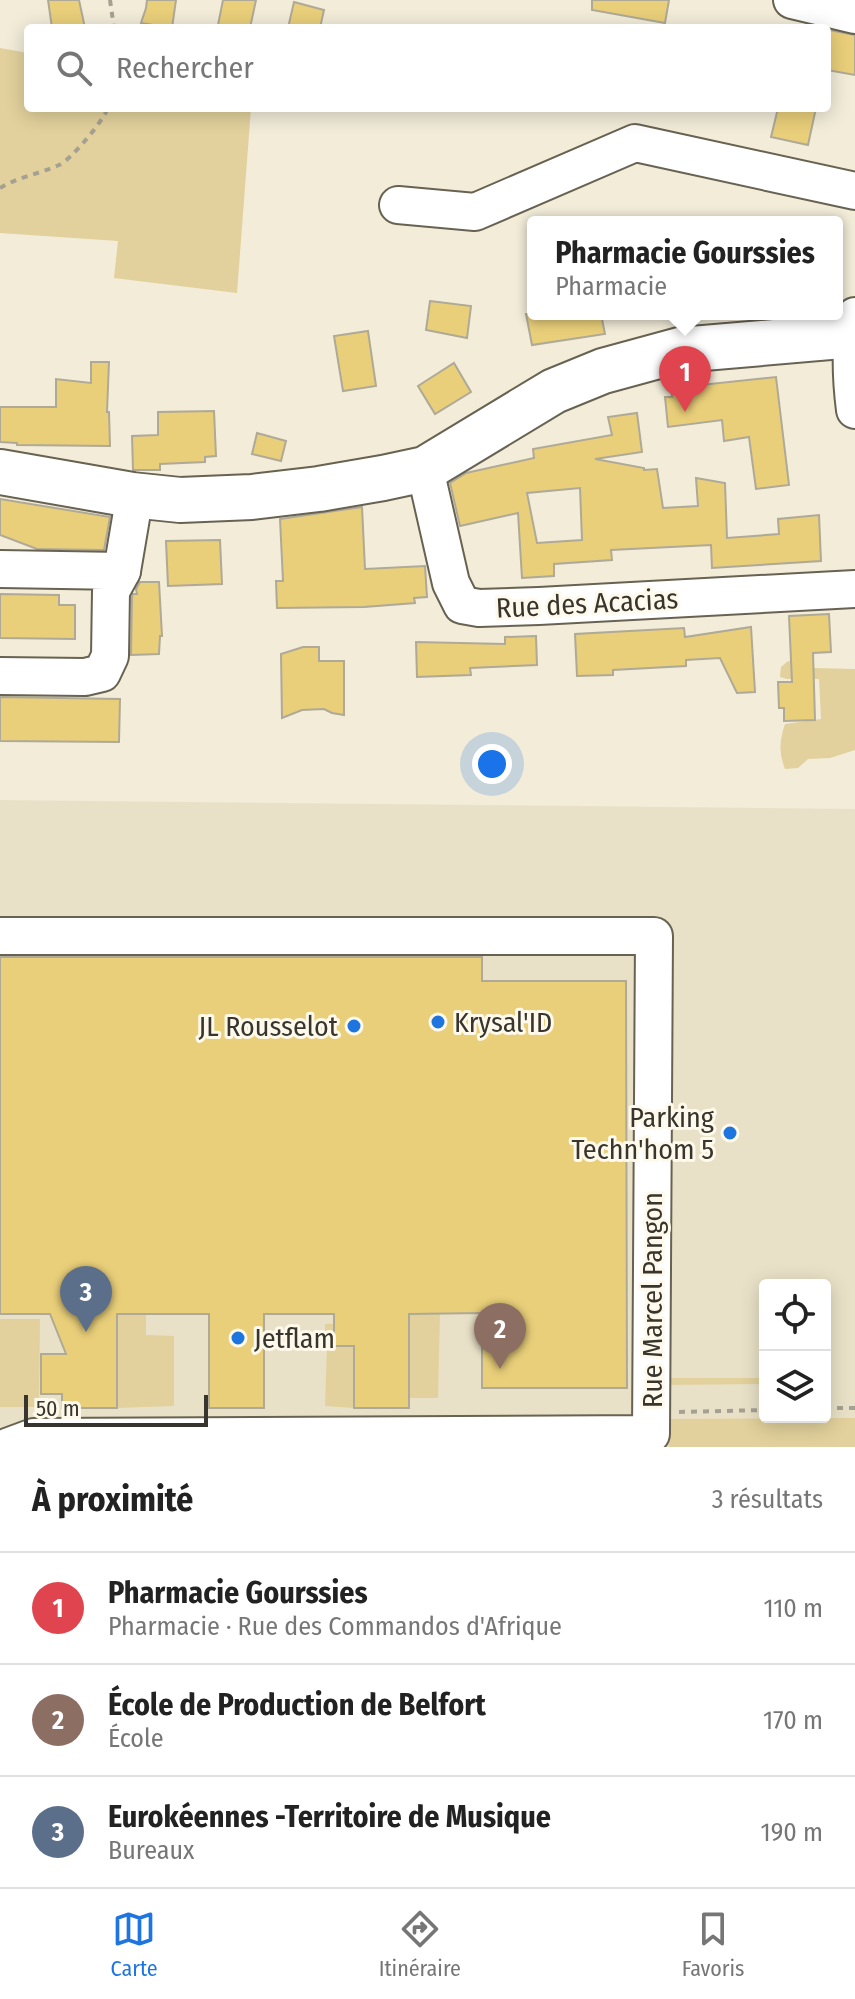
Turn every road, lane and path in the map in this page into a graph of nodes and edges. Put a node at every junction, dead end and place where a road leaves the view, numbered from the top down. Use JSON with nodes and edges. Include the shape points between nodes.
{"nodes":[{"id":1,"x":110,"y":0,"type":"edge"},
{"id":2,"x":792,"y":0,"type":"edge"},
{"id":3,"x":855,"y":15,"type":"edge"},
{"id":4,"x":113,"y":24,"type":"edge"},
{"id":5,"x":106,"y":112,"type":"edge"},
{"id":6,"x":0,"y":188,"type":"edge"},
{"id":7,"x":855,"y":191,"type":"edge"},
{"id":8,"x":398,"y":205,"type":"dead end"},
{"id":9,"x":854,"y":329,"type":"edge"},
{"id":10,"x":855,"y":410,"type":"edge"},
{"id":11,"x":425,"y":469,"type":"junction"},
{"id":12,"x":0,"y":472,"type":"edge"},
{"id":13,"x":132,"y":495,"type":"junction"},
{"id":14,"x":0,"y":569,"type":"edge"},
{"id":15,"x":122,"y":571,"type":"junction"},
{"id":16,"x":855,"y":589,"type":"edge"},
{"id":17,"x":0,"y":676,"type":"edge"},
{"id":18,"x":0,"y":936,"type":"edge"},
{"id":19,"x":831,"y":1408,"type":"edge"},
{"id":20,"x":855,"y":1408,"type":"edge"},
{"id":21,"x":759,"y":1410,"type":"edge"},
{"id":22,"x":651,"y":1413,"type":"junction"},
{"id":23,"x":7,"y":1447,"type":"edge"}],
"edges":[{"from":1,"to":4,"type":"path"},
{"from":2,"to":3,"type":"street"},
{"from":5,"to":6,"type":"path","via":[[63,164]]},
{"from":7,"to":8,"type":"street","via":[[635,143],[475,212]]},
{"from":9,"to":10,"type":"street"},
{"from":9,"to":11,"type":"main road","via":[[680,350],[603,371],[554,391]]},
{"from":11,"to":13,"type":"main road","via":[[252,497],[180,500]]},
{"from":11,"to":16,"type":"street","name":"Rue des Acacias","via":[[451,583],[462,605],[539,606]]},
{"from":12,"to":13,"type":"main road"},
{"from":13,"to":15,"type":"street"},
{"from":14,"to":15,"type":"street"},
{"from":15,"to":17,"type":"street","via":[[111,591],[110,656],[102,673]]},
{"from":18,"to":22,"type":"street","name":"Rue Marcel Pangon","via":[[654,936]]},
{"from":19,"to":20,"type":"path"},
{"from":21,"to":22,"type":"path"},
{"from":22,"to":23,"type":"street","name":"Rue Marcel Pangon","via":[[651,1434],[34,1437]]}]}
